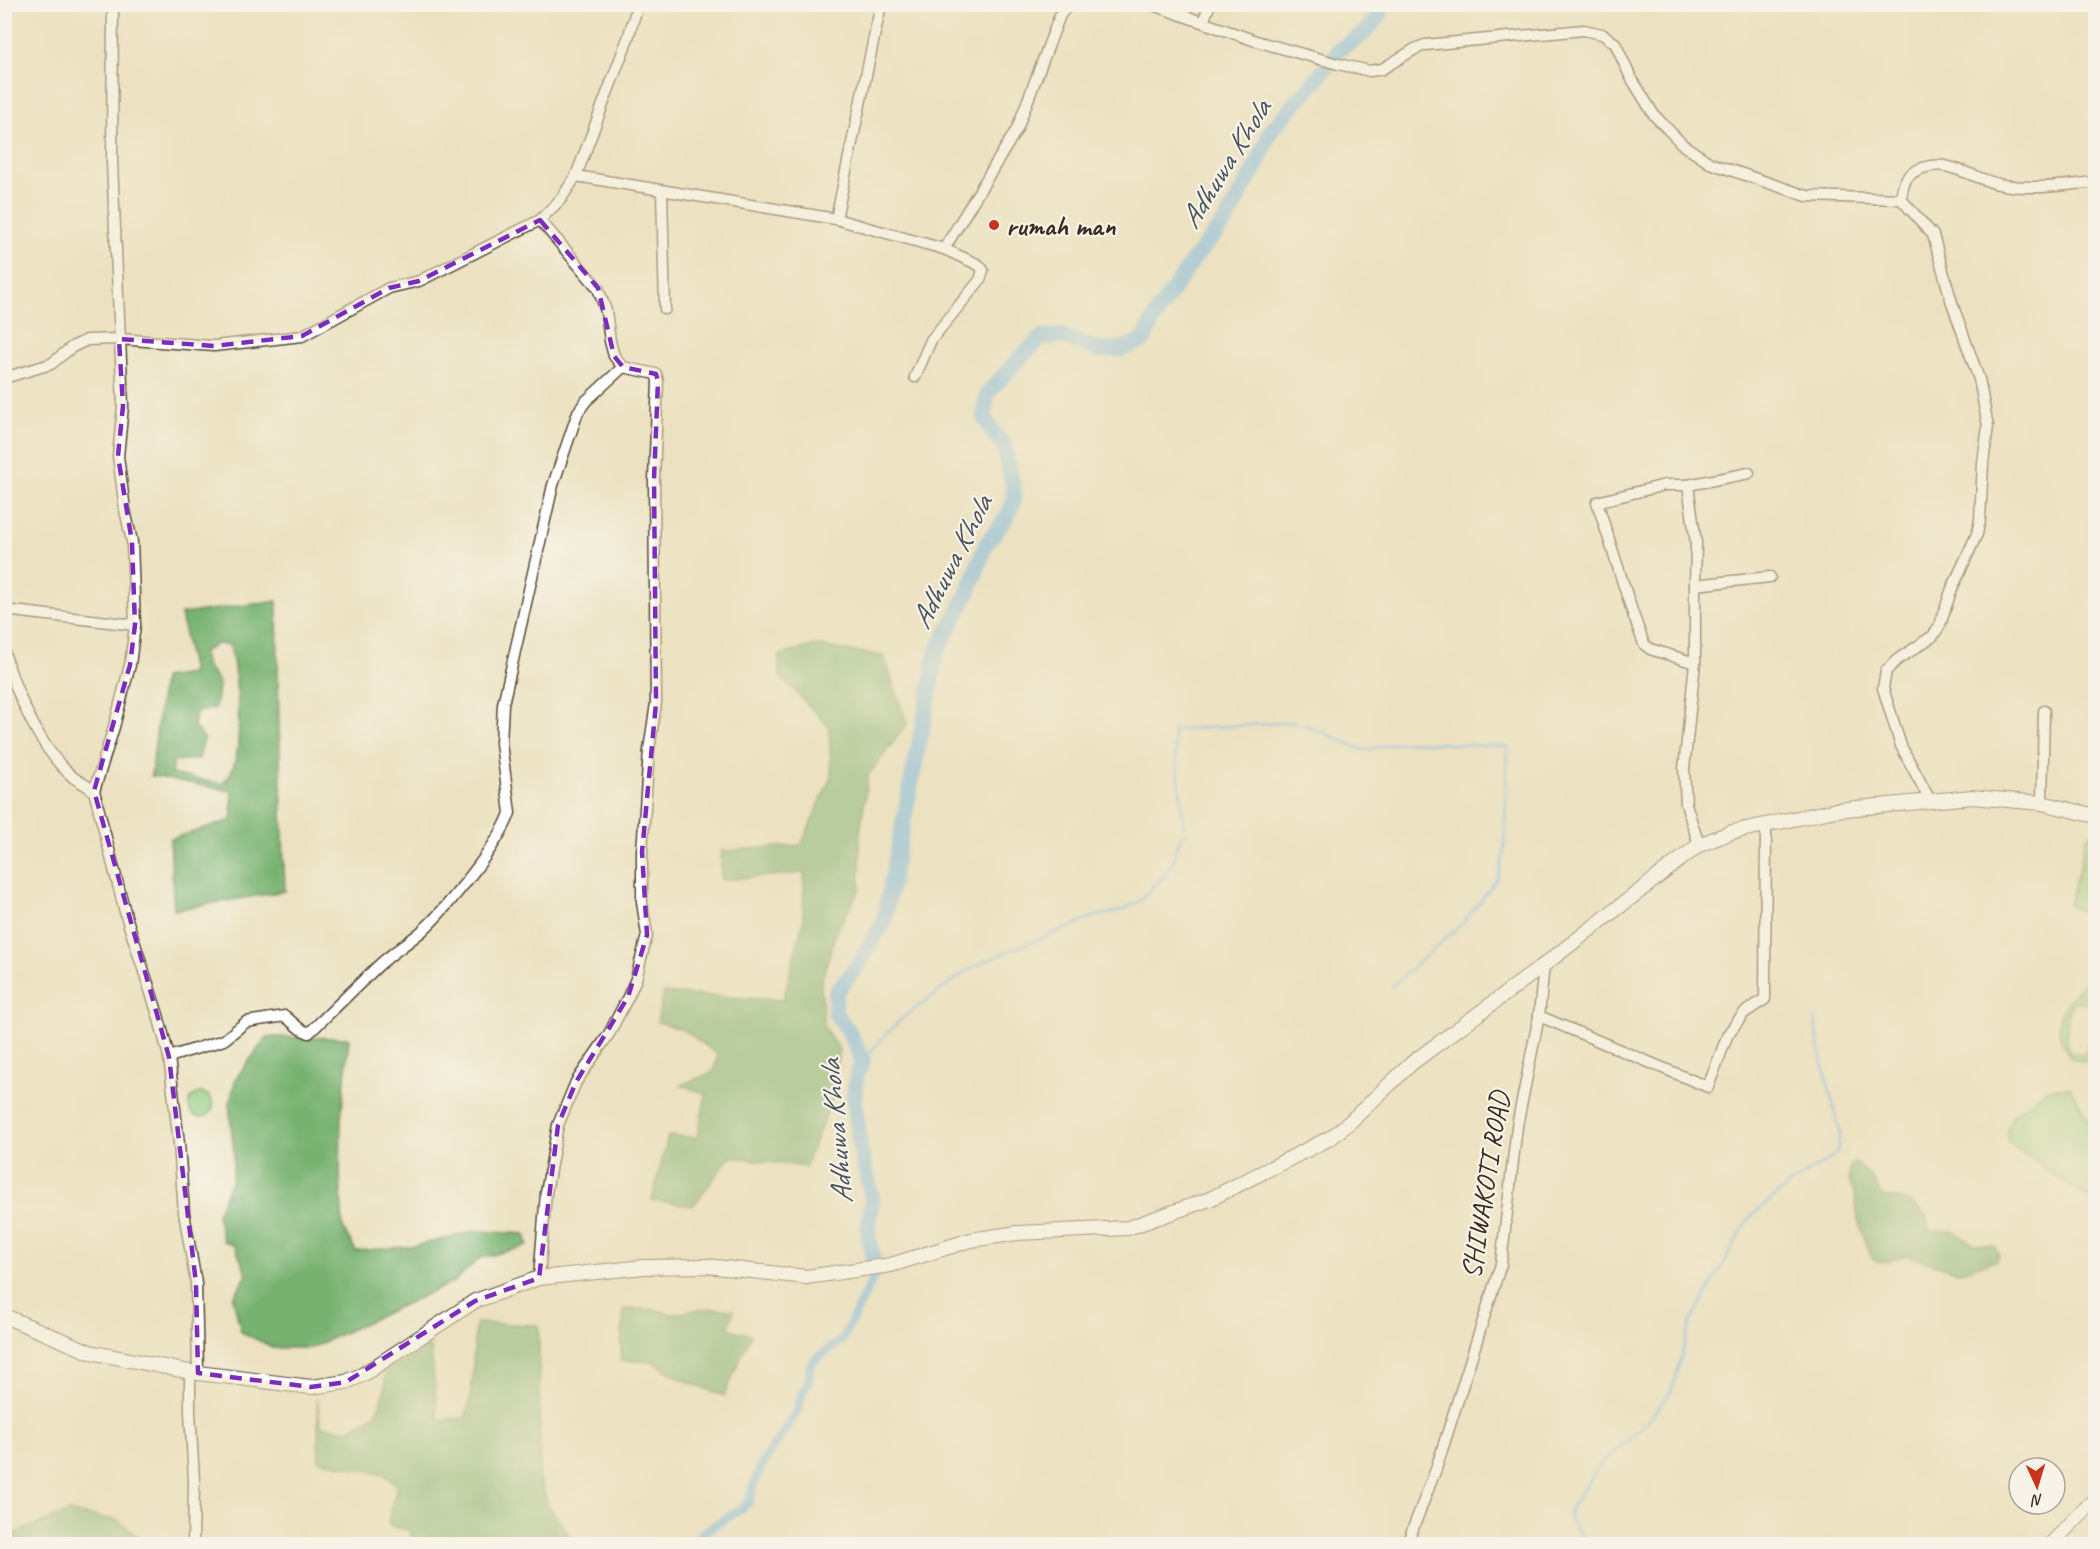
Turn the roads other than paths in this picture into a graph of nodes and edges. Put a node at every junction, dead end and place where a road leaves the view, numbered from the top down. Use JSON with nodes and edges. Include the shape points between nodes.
{"nodes":[{"id":1,"x":113,"y":4,"type":"edge"},
{"id":2,"x":638,"y":4,"type":"edge"},
{"id":3,"x":881,"y":4,"type":"edge"},
{"id":4,"x":1069,"y":4,"type":"edge"},
{"id":5,"x":1150,"y":4,"type":"edge"},
{"id":6,"x":1210,"y":4,"type":"edge"},
{"id":7,"x":1203,"y":22,"type":"junction"},
{"id":8,"x":576,"y":176,"type":"junction"},
{"id":9,"x":2096,"y":182,"type":"edge"},
{"id":10,"x":662,"y":191,"type":"junction"},
{"id":11,"x":1901,"y":199,"type":"junction"},
{"id":12,"x":836,"y":219,"type":"junction"},
{"id":13,"x":540,"y":220,"type":"junction"},
{"id":14,"x":944,"y":249,"type":"junction"},
{"id":15,"x":665,"y":309,"type":"dead end"},
{"id":16,"x":119,"y":339,"type":"junction"},
{"id":17,"x":623,"y":368,"type":"junction"},
{"id":18,"x":915,"y":377,"type":"dead end"},
{"id":19,"x":4,"y":378,"type":"edge"},
{"id":20,"x":1749,"y":473,"type":"dead end"},
{"id":21,"x":1688,"y":485,"type":"junction"},
{"id":22,"x":1770,"y":577,"type":"dead end"},
{"id":23,"x":1695,"y":585,"type":"junction"},
{"id":24,"x":4,"y":610,"type":"edge"},
{"id":25,"x":135,"y":625,"type":"junction"},
{"id":26,"x":4,"y":652,"type":"edge"},
{"id":27,"x":1695,"y":663,"type":"junction"},
{"id":28,"x":2044,"y":711,"type":"dead end"},
{"id":29,"x":94,"y":791,"type":"junction"},
{"id":30,"x":1930,"y":800,"type":"junction"},
{"id":31,"x":2042,"y":803,"type":"junction"},
{"id":32,"x":2096,"y":816,"type":"edge"},
{"id":33,"x":1766,"y":824,"type":"junction"},
{"id":34,"x":1699,"y":845,"type":"junction"},
{"id":35,"x":1544,"y":965,"type":"junction"},
{"id":36,"x":1539,"y":1016,"type":"junction"},
{"id":37,"x":170,"y":1057,"type":"junction"},
{"id":38,"x":539,"y":1278,"type":"junction"},
{"id":39,"x":4,"y":1316,"type":"edge"},
{"id":40,"x":194,"y":1372,"type":"junction"},
{"id":41,"x":2096,"y":1498,"type":"edge"},
{"id":42,"x":2056,"y":1543,"type":"edge"},
{"id":43,"x":193,"y":1545,"type":"edge"},
{"id":44,"x":1407,"y":1545,"type":"edge"}],
"edges":[{"from":1,"to":16,"type":"street","via":[[112,162]]},
{"from":2,"to":8,"type":"street"},
{"from":3,"to":12,"type":"street"},
{"from":4,"to":14,"type":"street","via":[[1060,15],[1017,129]]},
{"from":5,"to":7,"type":"street"},
{"from":6,"to":7,"type":"street"},
{"from":7,"to":11,"type":"street","via":[[1256,41],[1370,71],[1382,69],[1425,45],[1584,30],[1602,34],[1615,43],[1654,115],[1683,145],[1710,164],[1807,195]]},
{"from":8,"to":10,"type":"street"},
{"from":8,"to":13,"type":"street"},
{"from":9,"to":11,"type":"street","via":[[2031,188],[2000,185],[1934,164],[1913,171],[1902,184]]},
{"from":10,"to":12,"type":"street"},
{"from":10,"to":15,"type":"street"},
{"from":11,"to":30,"type":"street","via":[[1933,235],[1979,379],[1988,426],[1977,534],[1940,625],[1933,636],[1886,670],[1883,679],[1901,746]]},
{"from":12,"to":14,"type":"street"},
{"from":13,"to":16,"type":"street","via":[[419,281],[389,288],[302,336],[214,346]]},
{"from":13,"to":17,"type":"street","via":[[598,288],[610,341]]},
{"from":14,"to":18,"type":"street","via":[[983,270],[980,280],[931,340]]},
{"from":16,"to":19,"type":"street","via":[[87,340],[51,364]]},
{"from":16,"to":25,"type":"street","via":[[123,406],[118,456],[132,542]]},
{"from":17,"to":37,"type":"street","via":[[578,412],[553,484],[503,704],[501,743],[510,813],[497,838],[423,930],[380,964],[309,1033],[285,1016],[261,1018],[246,1022],[224,1040]]},
{"from":17,"to":38,"type":"street","via":[[656,374],[658,381],[654,479],[656,704],[642,852],[642,902],[647,935],[632,988],[609,1034],[576,1082],[558,1125],[546,1193]]},
{"from":20,"to":21,"type":"street"},
{"from":21,"to":23,"type":"street","via":[[1696,543]]},
{"from":21,"to":27,"type":"street","via":[[1665,485],[1597,502],[1644,644]]},
{"from":22,"to":23,"type":"street"},
{"from":23,"to":27,"type":"street"},
{"from":24,"to":25,"type":"street"},
{"from":25,"to":29,"type":"street","via":[[130,665]]},
{"from":26,"to":29,"type":"street","via":[[39,733],[74,777]]},
{"from":27,"to":34,"type":"street","via":[[1684,769],[1686,804]]},
{"from":28,"to":31,"type":"street"},
{"from":29,"to":37,"type":"street","via":[[126,916]]},
{"from":30,"to":31,"type":"street","via":[[1972,797]]},
{"from":30,"to":33,"type":"street","via":[[1836,810]]},
{"from":31,"to":32,"type":"street"},
{"from":33,"to":34,"type":"street"},
{"from":33,"to":36,"type":"street","via":[[1765,999],[1744,1013],[1728,1034],[1708,1087]]},
{"from":34,"to":35,"type":"street"},
{"from":35,"to":36,"type":"street","name":"SHIWAKOTI ROAD"},
{"from":35,"to":38,"type":"street","via":[[1412,1063],[1332,1137],[1210,1199],[1128,1228],[1017,1233],[971,1240],[891,1265],[806,1277],[707,1266],[645,1266]]},
{"from":36,"to":44,"type":"street","name":"SHIWAKOTI ROAD","via":[[1517,1126],[1501,1264],[1436,1469]]},
{"from":37,"to":40,"type":"street","via":[[184,1213],[196,1283]]},
{"from":38,"to":40,"type":"street","via":[[475,1301],[346,1382],[311,1387]]},
{"from":39,"to":40,"type":"street","via":[[90,1352]]},
{"from":40,"to":43,"type":"street","via":[[190,1412]]},
{"from":41,"to":42,"type":"street"}]}
